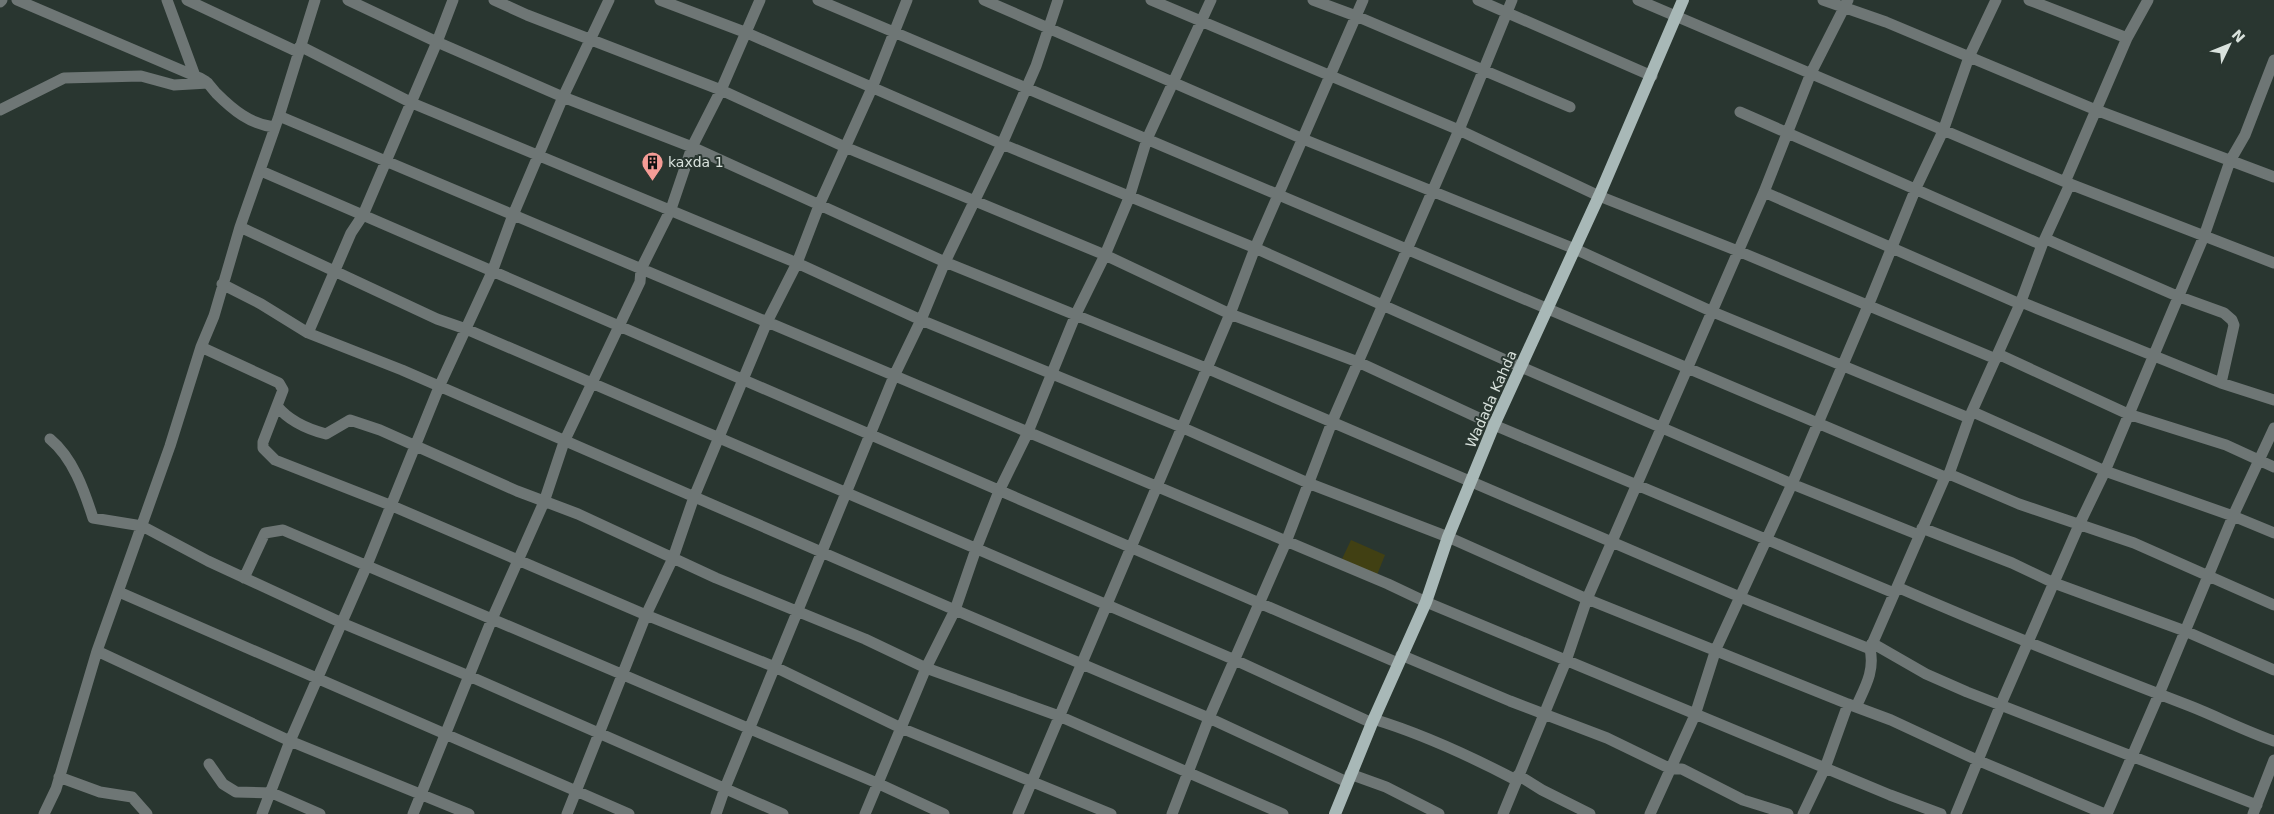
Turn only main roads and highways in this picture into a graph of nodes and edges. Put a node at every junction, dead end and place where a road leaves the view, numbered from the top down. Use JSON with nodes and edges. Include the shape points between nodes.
{"nodes":[{"id":1,"x":1683,"y":0,"type":"edge"},
{"id":2,"x":1335,"y":814,"type":"edge"}],
"edges":[{"from":1,"to":2,"type":"main road","name":"Wadada Kahda","via":[[1599,196],[1494,425],[1448,537],[1426,602]]}]}
